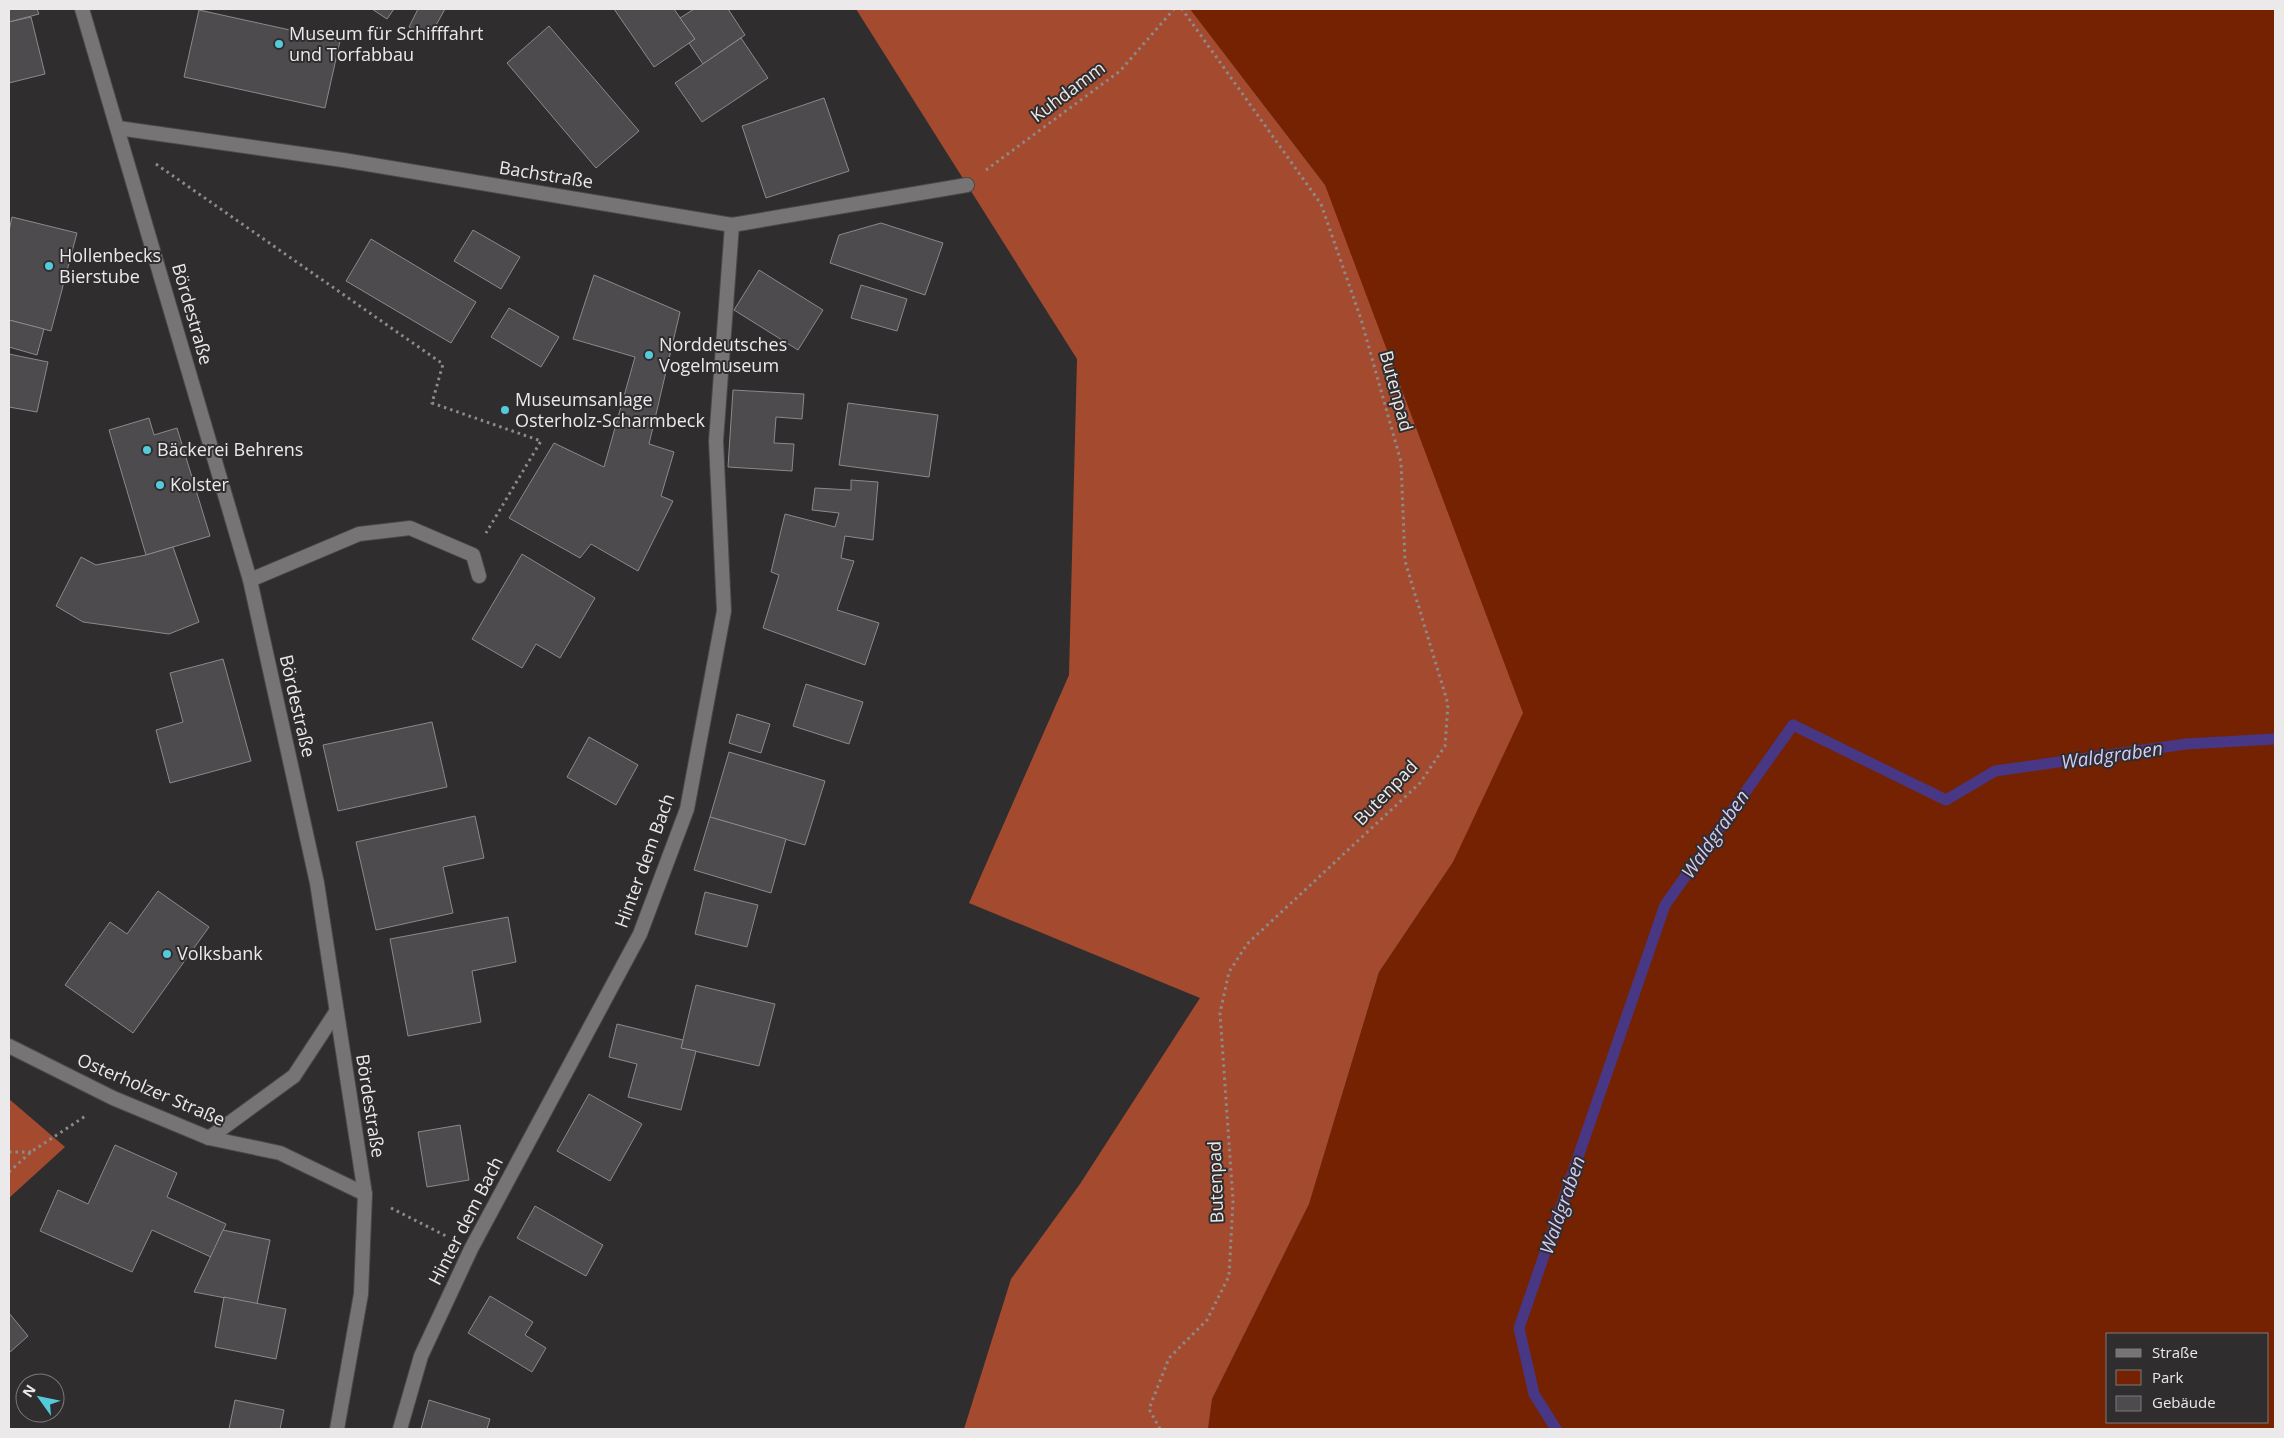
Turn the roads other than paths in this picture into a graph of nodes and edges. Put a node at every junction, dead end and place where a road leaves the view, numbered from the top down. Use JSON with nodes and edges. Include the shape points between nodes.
{"nodes":[{"id":1,"x":82,"y":9,"type":"edge"},
{"id":2,"x":118,"y":128,"type":"junction"},
{"id":3,"x":967,"y":185,"type":"road end"},
{"id":4,"x":732,"y":225,"type":"junction"},
{"id":5,"x":479,"y":576,"type":"dead end"},
{"id":6,"x":250,"y":580,"type":"junction"},
{"id":7,"x":336,"y":1012,"type":"junction"},
{"id":8,"x":9,"y":1046,"type":"edge"},
{"id":9,"x":209,"y":1138,"type":"junction"},
{"id":10,"x":365,"y":1194,"type":"junction"},
{"id":11,"x":337,"y":1429,"type":"edge"},
{"id":12,"x":400,"y":1429,"type":"edge"}],
"edges":[{"from":1,"to":2,"type":"street","name":"Bördestraße"},
{"from":2,"to":4,"type":"street","name":"Bachstraße","via":[[343,160]]},
{"from":2,"to":6,"type":"street","name":"Bördestraße"},
{"from":3,"to":4,"type":"street","name":"Bachstraße"},
{"from":4,"to":12,"type":"street","name":"Hinter dem Bach","via":[[716,441],[724,611],[687,808],[640,934],[471,1249],[421,1356]]},
{"from":5,"to":6,"type":"street","via":[[473,555],[410,528],[359,534]]},
{"from":6,"to":7,"type":"street","name":"Bördestraße","via":[[317,883]]},
{"from":7,"to":9,"type":"street","via":[[294,1076]]},
{"from":7,"to":10,"type":"street","name":"Bördestraße"},
{"from":8,"to":9,"type":"street","name":"Osterholzer Straße","via":[[113,1098]]},
{"from":9,"to":10,"type":"street","name":"Osterholzer Straße","via":[[280,1153]]},
{"from":10,"to":11,"type":"street","name":"Bördestraße","via":[[361,1294]]}]}
